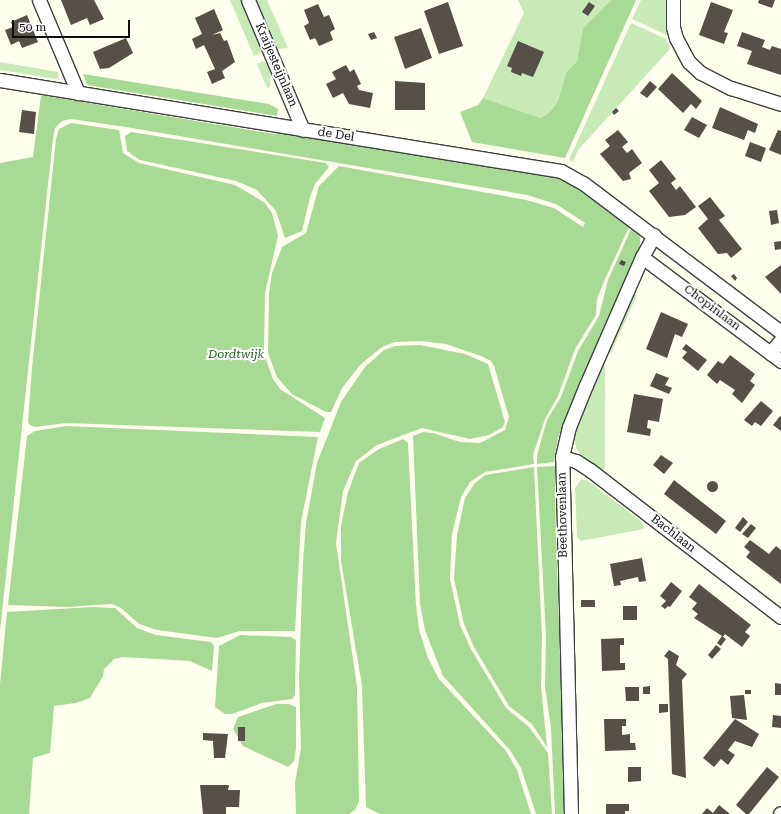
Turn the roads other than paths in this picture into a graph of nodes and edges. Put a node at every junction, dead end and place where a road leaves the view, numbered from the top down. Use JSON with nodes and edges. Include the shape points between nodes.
{"nodes":[{"id":1,"x":39,"y":0,"type":"edge"},
{"id":2,"x":248,"y":0,"type":"edge"},
{"id":3,"x":673,"y":0,"type":"edge"},
{"id":4,"x":0,"y":80,"type":"edge"},
{"id":5,"x":78,"y":93,"type":"junction"},
{"id":6,"x":781,"y":104,"type":"edge"},
{"id":7,"x":303,"y":130,"type":"junction"},
{"id":8,"x":654,"y":235,"type":"junction"},
{"id":9,"x":642,"y":257,"type":"junction"},
{"id":10,"x":781,"y":332,"type":"edge"},
{"id":11,"x":781,"y":340,"type":"edge"},
{"id":12,"x":770,"y":353,"type":"junction"},
{"id":13,"x":781,"y":361,"type":"edge"},
{"id":14,"x":562,"y":457,"type":"junction"},
{"id":15,"x":781,"y":617,"type":"edge"},
{"id":16,"x":571,"y":814,"type":"edge"}],
"edges":[{"from":1,"to":5,"type":"street"},
{"from":2,"to":7,"type":"street","name":"Kraijesteijnlaan"},
{"from":3,"to":6,"type":"street","via":[[673,27],[689,62],[701,73],[731,88]]},
{"from":4,"to":5,"type":"street","name":"de Del"},
{"from":5,"to":7,"type":"street","name":"de Del"},
{"from":7,"to":8,"type":"street","name":"de Del","via":[[561,171],[572,175]]},
{"from":8,"to":9,"type":"street","name":"Beethovenlaan"},
{"from":8,"to":10,"type":"street","name":"de Del","via":[[688,264]]},
{"from":9,"to":12,"type":"street","name":"Chopinlaan"},
{"from":9,"to":14,"type":"street","name":"Beethovenlaan","via":[[569,427]]},
{"from":11,"to":12,"type":"street"},
{"from":12,"to":13,"type":"street","name":"Chopinlaan"},
{"from":14,"to":15,"type":"street","name":"Bachlaan","via":[[576,461],[590,470]]},
{"from":14,"to":16,"type":"street","name":"Beethovenlaan"}]}
